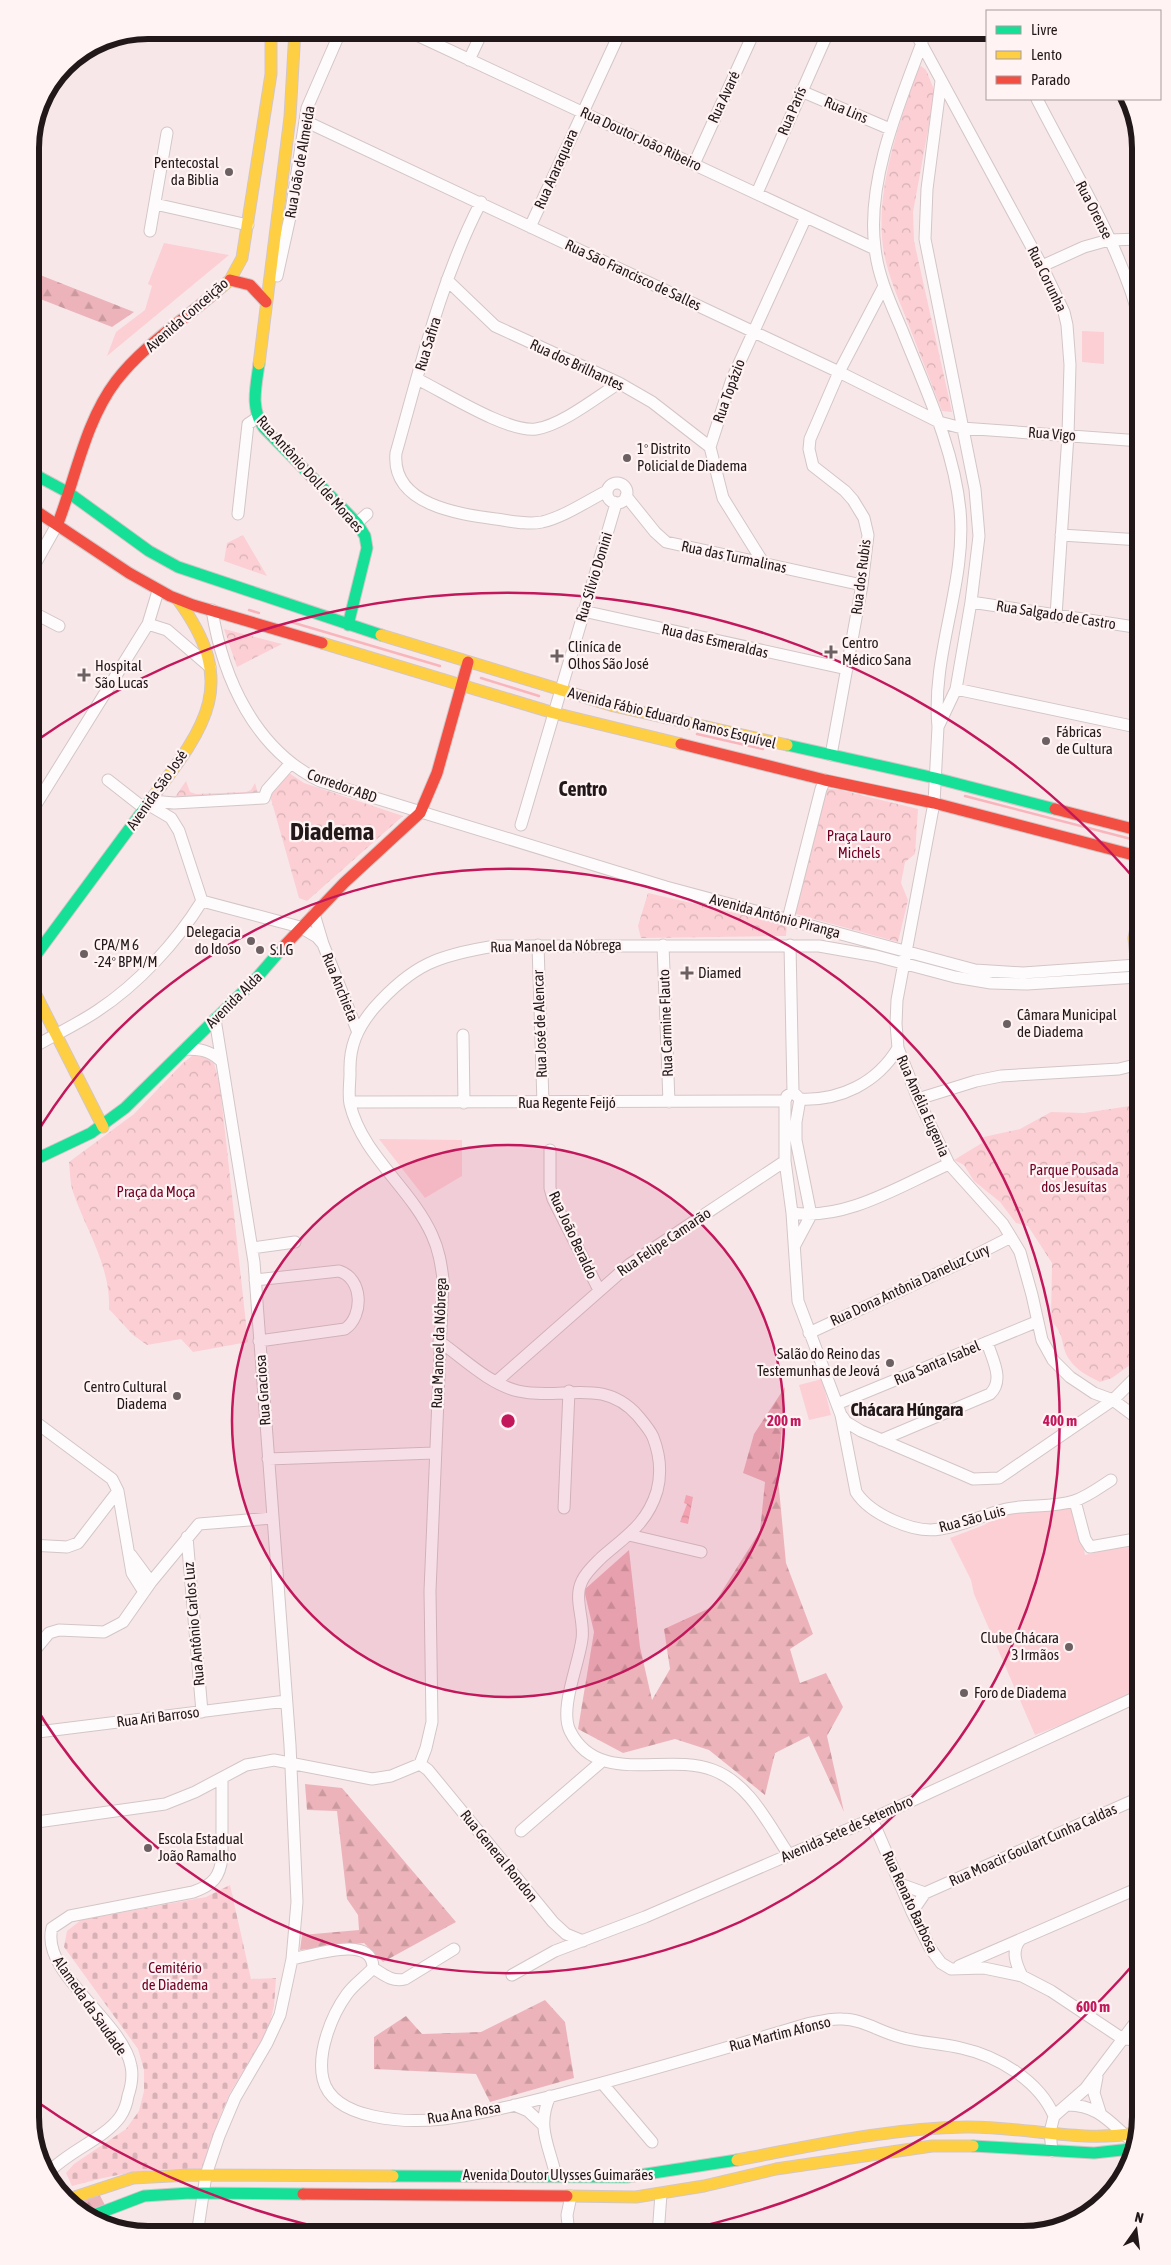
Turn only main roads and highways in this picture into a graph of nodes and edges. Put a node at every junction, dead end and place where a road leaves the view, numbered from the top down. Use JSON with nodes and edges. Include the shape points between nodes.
{"nodes":[{"id":1,"x":271,"y":39,"type":"edge"},
{"id":2,"x":294,"y":39,"type":"edge"},
{"id":3,"x":248,"y":225,"type":"junction"},
{"id":4,"x":230,"y":280,"type":"junction"},
{"id":5,"x":246,"y":282,"type":"junction"},
{"id":6,"x":266,"y":299,"type":"junction"},
{"id":7,"x":39,"y":477,"type":"edge"},
{"id":8,"x":69,"y":493,"type":"junction"},
{"id":9,"x":39,"y":512,"type":"edge"},
{"id":10,"x":58,"y":523,"type":"junction"},
{"id":11,"x":178,"y":600,"type":"junction"},
{"id":12,"x":348,"y":625,"type":"junction"},
{"id":13,"x":468,"y":662,"type":"junction"},
{"id":14,"x":461,"y":685,"type":"junction"},
{"id":15,"x":831,"y":755,"type":"junction"},
{"id":16,"x":789,"y":759,"type":"dead end"},
{"id":17,"x":755,"y":762,"type":"junction"},
{"id":18,"x":819,"y":765,"type":"dead end"},
{"id":19,"x":1132,"y":828,"type":"edge"},
{"id":20,"x":1132,"y":855,"type":"edge"},
{"id":21,"x":39,"y":951,"type":"edge"},
{"id":22,"x":39,"y":1001,"type":"edge"},
{"id":23,"x":103,"y":1127,"type":"junction"},
{"id":24,"x":39,"y":1158,"type":"edge"},
{"id":25,"x":1130,"y":2137,"type":"edge"},
{"id":26,"x":1127,"y":2149,"type":"edge"},
{"id":27,"x":556,"y":2176,"type":"junction"},
{"id":28,"x":627,"y":2177,"type":"junction"},
{"id":29,"x":462,"y":2195,"type":"junction"},
{"id":30,"x":571,"y":2196,"type":"junction"},
{"id":31,"x":75,"y":2197,"type":"edge"},
{"id":32,"x":97,"y":2214,"type":"edge"}],
"edges":[{"from":1,"to":3,"type":"main road","name":"Avenida Conceição","via":[[271,74]]},
{"from":2,"to":6,"type":"main road","via":[[290,118]]},
{"from":3,"to":4,"type":"main road","name":"Avenida Conceição","via":[[245,250]]},
{"from":3,"to":5,"type":"main road","via":[[253,236],[244,273]]},
{"from":4,"to":5,"type":"main road"},
{"from":4,"to":8,"type":"main road","name":"Avenida Conceição","via":[[115,380],[96,420]]},
{"from":5,"to":6,"type":"main road"},
{"from":6,"to":12,"type":"main road","name":"Rua Antônio Doll de Moraes","via":[[254,402],[257,418],[357,523],[365,536],[367,548]]},
{"from":7,"to":8,"type":"main road","name":"Avenida Fábio Eduardo Ramos Esquível"},
{"from":8,"to":10,"type":"main road","name":"Avenida Conceição"},
{"from":8,"to":12,"type":"main road","name":"Avenida Fábio Eduardo Ramos Esquível","via":[[149,551],[178,567]]},
{"from":9,"to":10,"type":"main road","name":"Avenida Fábio Eduardo Ramos Esquível"},
{"from":10,"to":11,"type":"main road","name":"Avenida Fábio Eduardo Ramos Esquível","via":[[125,572]]},
{"from":11,"to":14,"type":"main road","name":"Avenida Fábio Eduardo Ramos Esquível"},
{"from":11,"to":21,"type":"main road","name":"Avenida São José","via":[[200,634],[210,667],[213,686],[206,708],[184,753]]},
{"from":12,"to":13,"type":"main road","name":"Avenida Fábio Eduardo Ramos Esquível"},
{"from":13,"to":14,"type":"main road"},
{"from":13,"to":15,"type":"main road","name":"Avenida Fábio Eduardo Ramos Esquível","via":[[623,709]]},
{"from":14,"to":17,"type":"main road","name":"Avenida Fábio Eduardo Ramos Esquível","via":[[554,713]]},
{"from":14,"to":23,"type":"main road","name":"Avenida Alda","via":[[436,773],[420,813],[300,927],[254,981]]},
{"from":15,"to":18,"type":"main road","via":[[826,763]]},
{"from":15,"to":19,"type":"main road","name":"Avenida Fábio Eduardo Ramos Esquível"},
{"from":16,"to":17,"type":"main road","via":[[774,756]]},
{"from":17,"to":20,"type":"main road","name":"Avenida Fábio Eduardo Ramos Esquível"},
{"from":22,"to":23,"type":"main road"},
{"from":23,"to":24,"type":"main road","name":"Avenida Alda"},
{"from":25,"to":28,"type":"main road","name":"Avenida Doutor Ulysses Guimarães","via":[[1107,2138],[990,2127],[927,2129],[772,2152],[663,2174]]},
{"from":26,"to":30,"type":"main road","name":"Avenida Doutor Ulysses Guimarães","via":[[1094,2153],[932,2146],[776,2169],[661,2194]]},
{"from":27,"to":28,"type":"main road","name":"Avenida Doutor Ulysses Guimarães"},
{"from":27,"to":29,"type":"main road","via":[[535,2189]]},
{"from":27,"to":31,"type":"main road","name":"Avenida Doutor Ulysses Guimarães","via":[[206,2175],[133,2178]]},
{"from":28,"to":30,"type":"main road","via":[[586,2186]]},
{"from":29,"to":30,"type":"main road","name":"Avenida Doutor Ulysses Guimarães"},
{"from":29,"to":32,"type":"main road","name":"Avenida Doutor Ulysses Guimarães","via":[[144,2196]]}]}
